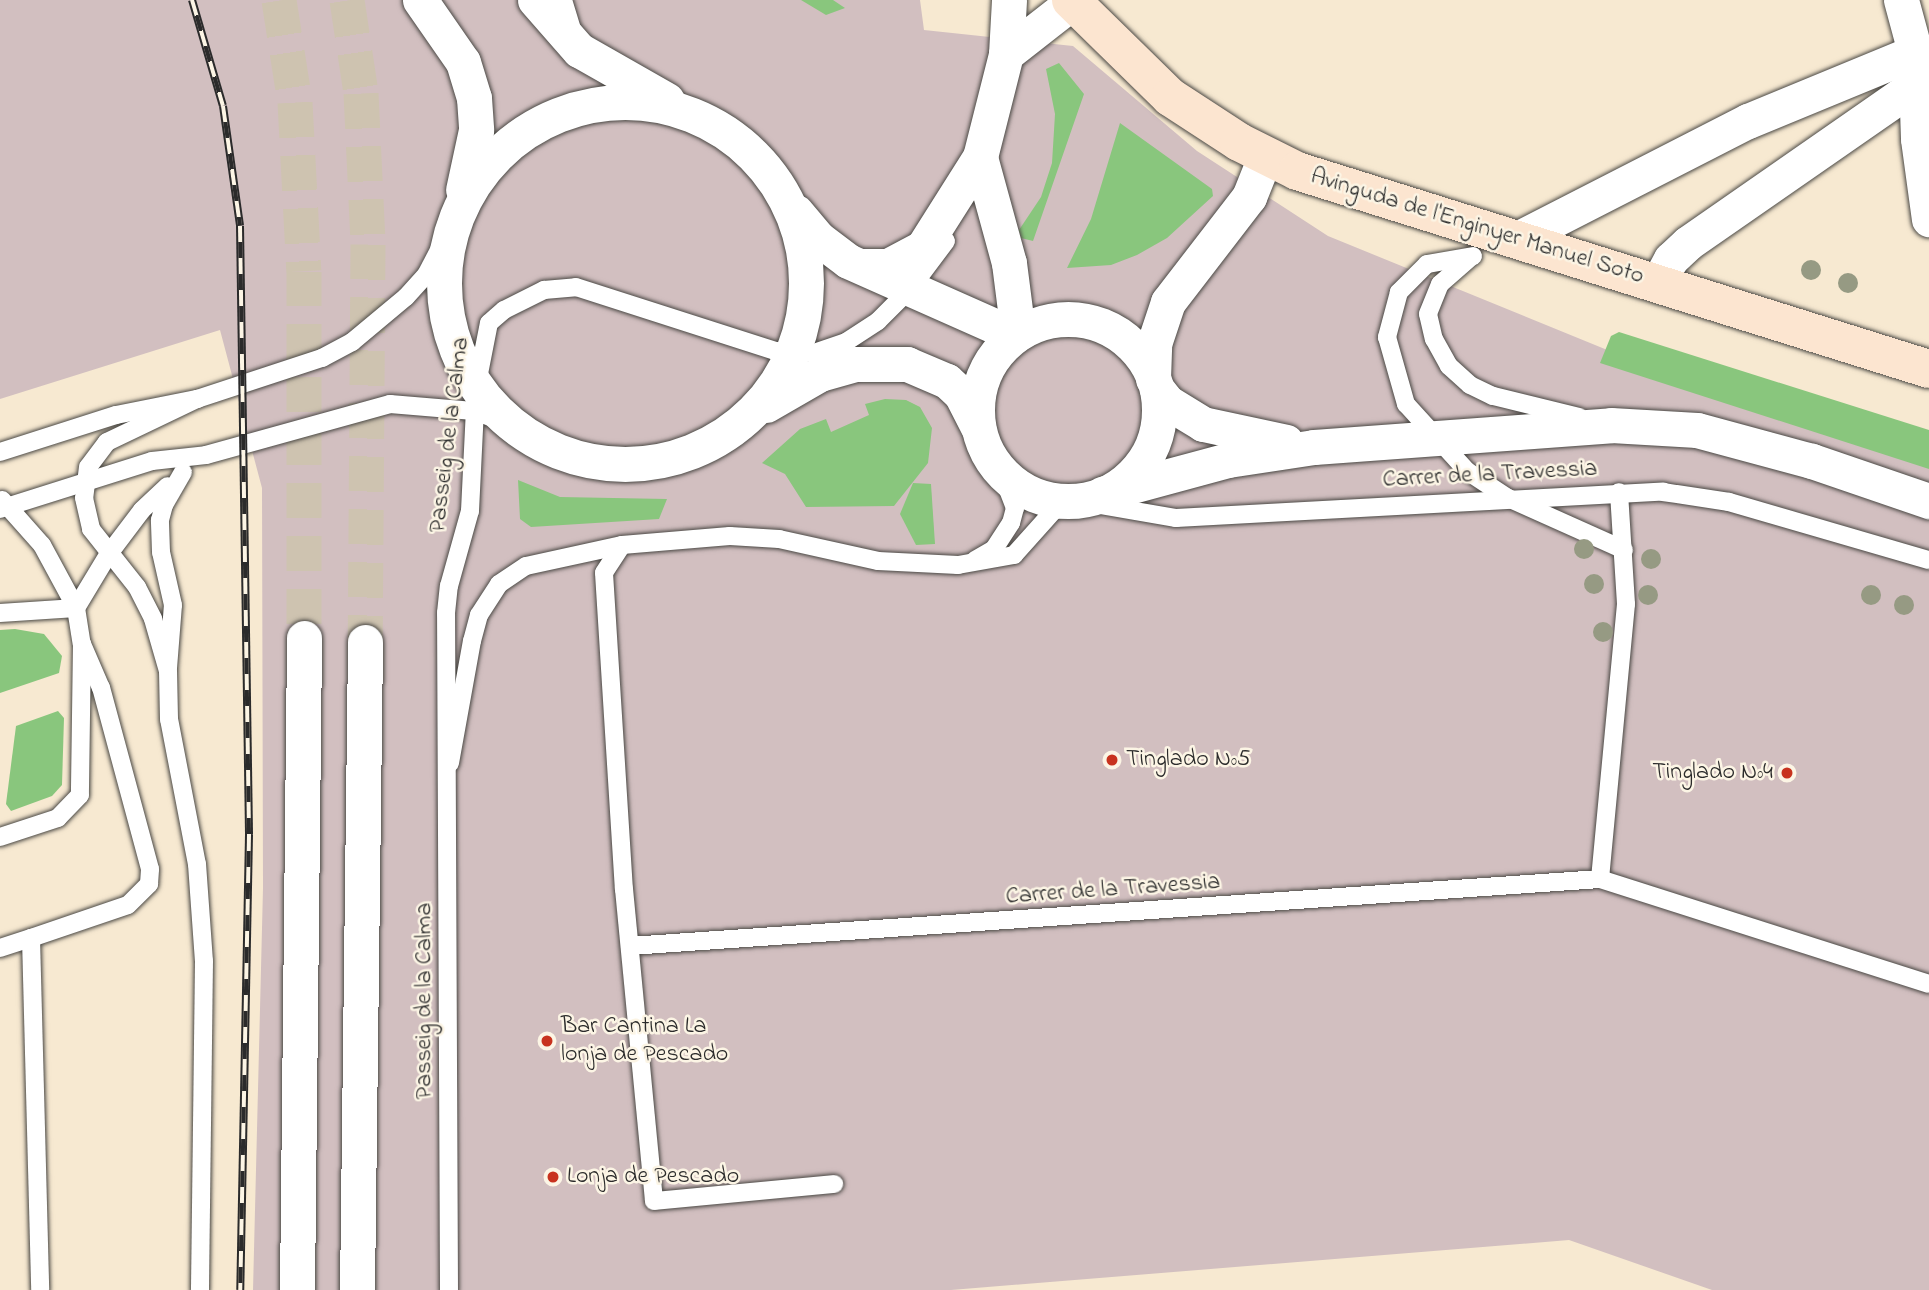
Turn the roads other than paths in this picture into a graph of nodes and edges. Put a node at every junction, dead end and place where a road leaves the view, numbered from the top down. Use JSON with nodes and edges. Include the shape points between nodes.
{"nodes":[{"id":1,"x":420,"y":0,"type":"edge"},
{"id":2,"x":536,"y":0,"type":"edge"},
{"id":3,"x":563,"y":0,"type":"edge"},
{"id":4,"x":1009,"y":0,"type":"edge"},
{"id":5,"x":1901,"y":0,"type":"edge"},
{"id":6,"x":1072,"y":1,"type":"edge"},
{"id":7,"x":579,"y":50,"type":"junction"},
{"id":8,"x":1006,"y":54,"type":"junction"},
{"id":9,"x":1922,"y":60,"type":"edge"},
{"id":10,"x":682,"y":109,"type":"junction"},
{"id":11,"x":1265,"y":157,"type":"junction"},
{"id":12,"x":980,"y":158,"type":"junction"},
{"id":13,"x":787,"y":199,"type":"junction"},
{"id":14,"x":455,"y":216,"type":"junction"},
{"id":15,"x":1929,"y":219,"type":"edge"},
{"id":16,"x":1517,"y":239,"type":"junction"},
{"id":17,"x":1473,"y":256,"type":"junction"},
{"id":18,"x":863,"y":266,"type":"junction"},
{"id":19,"x":1658,"y":283,"type":"junction"},
{"id":20,"x":910,"y":289,"type":"junction"},
{"id":21,"x":1016,"y":334,"type":"junction"},
{"id":22,"x":793,"y":351,"type":"junction"},
{"id":23,"x":1929,"y":369,"type":"edge"},
{"id":24,"x":1155,"y":384,"type":"junction"},
{"id":25,"x":198,"y":399,"type":"junction"},
{"id":26,"x":475,"y":400,"type":"junction"},
{"id":27,"x":1611,"y":425,"type":"junction"},
{"id":28,"x":729,"y":431,"type":"junction"},
{"id":29,"x":979,"y":431,"type":"junction"},
{"id":30,"x":1434,"y":440,"type":"junction"},
{"id":31,"x":1314,"y":447,"type":"junction"},
{"id":32,"x":0,"y":452,"type":"edge"},
{"id":33,"x":206,"y":455,"type":"junction"},
{"id":34,"x":183,"y":472,"type":"junction"},
{"id":35,"x":1001,"y":472,"type":"junction"},
{"id":36,"x":85,"y":483,"type":"junction"},
{"id":37,"x":1619,"y":492,"type":"junction"},
{"id":38,"x":1087,"y":497,"type":"junction"},
{"id":39,"x":1508,"y":498,"type":"junction"},
{"id":40,"x":1929,"y":501,"type":"edge"},
{"id":41,"x":4,"y":504,"type":"edge"},
{"id":42,"x":622,"y":544,"type":"junction"},
{"id":43,"x":1625,"y":550,"type":"junction"},
{"id":44,"x":108,"y":555,"type":"junction"},
{"id":45,"x":1929,"y":560,"type":"edge"},
{"id":46,"x":958,"y":565,"type":"junction"},
{"id":47,"x":76,"y":608,"type":"junction"},
{"id":48,"x":0,"y":613,"type":"edge"},
{"id":49,"x":304,"y":638,"type":"tunnel mouth"},
{"id":50,"x":365,"y":642,"type":"tunnel mouth"},
{"id":51,"x":82,"y":644,"type":"junction"},
{"id":52,"x":168,"y":671,"type":"junction"},
{"id":53,"x":450,"y":763,"type":"junction"},
{"id":54,"x":0,"y":837,"type":"edge"},
{"id":55,"x":1600,"y":879,"type":"junction"},
{"id":56,"x":32,"y":937,"type":"junction"},
{"id":57,"x":630,"y":946,"type":"junction"},
{"id":58,"x":0,"y":948,"type":"edge"},
{"id":59,"x":1929,"y":984,"type":"edge"},
{"id":60,"x":834,"y":1184,"type":"dead end"},
{"id":61,"x":40,"y":1290,"type":"edge"},
{"id":62,"x":200,"y":1290,"type":"edge"},
{"id":63,"x":297,"y":1290,"type":"edge"},
{"id":64,"x":357,"y":1290,"type":"edge"},
{"id":65,"x":449,"y":1290,"type":"edge"}],
"edges":[{"from":1,"to":14,"type":"street","via":[[463,62],[474,98],[472,160]]},
{"from":2,"to":7,"type":"street"},
{"from":3,"to":7,"type":"lane"},
{"from":4,"to":8,"type":"street"},
{"from":5,"to":9,"type":"street"},
{"from":6,"to":8,"type":"street","name":"Avinguda de l'Enginyer Manuel Soto"},
{"from":6,"to":11,"type":"main road","name":"Avinguda de l'Enginyer Manuel Soto","via":[[1170,97]]},
{"from":7,"to":10,"type":"street"},
{"from":8,"to":12,"type":"street"},
{"from":9,"to":15,"type":"street"},
{"from":9,"to":16,"type":"street","via":[[1748,121]]},
{"from":9,"to":19,"type":"street","via":[[1688,243],[1671,259]]},
{"from":10,"to":13,"type":"street","via":[[743,144]]},
{"from":10,"to":14,"type":"street","via":[[629,100],[575,107],[526,129],[491,161]]},
{"from":11,"to":16,"type":"main road","name":"Avinguda de l'Enginyer Manuel Soto","via":[[1371,198]]},
{"from":11,"to":24,"type":"street","via":[[1249,197],[1168,302],[1154,344]]},
{"from":12,"to":18,"type":"street","via":[[923,247],[888,265]]},
{"from":12,"to":20,"type":"lane","name":"Passeig de la Calma","via":[[964,210],[944,247]]},
{"from":12,"to":21,"type":"street","via":[[1009,263]]},
{"from":13,"to":18,"type":"street","via":[[819,239]]},
{"from":13,"to":22,"type":"street","via":[[804,246],[807,296]]},
{"from":14,"to":25,"type":"lane","via":[[426,275],[352,342],[322,358]]},
{"from":14,"to":26,"type":"street","via":[[443,269],[444,311]]},
{"from":16,"to":17,"type":"lane"},
{"from":16,"to":19,"type":"main road","name":"Avinguda de l'Enginyer Manuel Soto"},
{"from":17,"to":27,"type":"lane","via":[[1440,285],[1432,299],[1429,314],[1434,339],[1449,366],[1470,385],[1493,396]]},
{"from":17,"to":30,"type":"lane","via":[[1419,269],[1399,292],[1390,322],[1387,337],[1398,383],[1406,404]]},
{"from":18,"to":20,"type":"street"},
{"from":19,"to":23,"type":"main road","name":"Avinguda de l'Enginyer Manuel Soto"},
{"from":20,"to":21,"type":"street"},
{"from":20,"to":22,"type":"lane","name":"Passeig de la Calma","via":[[878,321],[846,342],[814,353]]},
{"from":21,"to":24,"type":"street","via":[[1053,320],[1084,320],[1114,330],[1138,351]]},
{"from":21,"to":29,"type":"street","via":[[986,369],[976,409]]},
{"from":22,"to":26,"type":"lane","name":"Passeig de la Calma","via":[[775,351],[576,287],[544,290],[489,323]]},
{"from":22,"to":28,"type":"street","via":[[762,400]]},
{"from":24,"to":31,"type":"street","via":[[1167,402],[1203,424]]},
{"from":24,"to":38,"type":"street","via":[[1157,431],[1149,451],[1137,469]]},
{"from":25,"to":32,"type":"lane","via":[[116,415]]},
{"from":25,"to":36,"type":"lane","via":[[107,442],[88,467]]},
{"from":26,"to":28,"type":"street","via":[[559,452],[593,462],[640,464],[687,454]]},
{"from":26,"to":33,"type":"lane","via":[[390,404]]},
{"from":26,"to":53,"type":"lane","name":"Passeig de la Calma","via":[[470,511],[446,614],[443,681]]},
{"from":27,"to":30,"type":"street"},
{"from":27,"to":40,"type":"street","via":[[1697,430],[1812,461]]},
{"from":28,"to":29,"type":"street","via":[[820,374],[881,362],[925,368],[947,381],[961,394]]},
{"from":29,"to":35,"type":"street"},
{"from":30,"to":31,"type":"street"},
{"from":30,"to":39,"type":"lane","via":[[1467,471]]},
{"from":31,"to":38,"type":"street","via":[[1228,460]]},
{"from":33,"to":34,"type":"lane"},
{"from":33,"to":36,"type":"lane","via":[[152,461]]},
{"from":34,"to":44,"type":"lane","via":[[142,510]]},
{"from":34,"to":52,"type":"lane","via":[[164,505],[160,528],[173,605]]},
{"from":35,"to":38,"type":"street","via":[[1040,496]]},
{"from":35,"to":46,"type":"lane","via":[[1015,508],[1011,523],[993,549]]},
{"from":36,"to":41,"type":"lane"},
{"from":36,"to":44,"type":"lane","via":[[91,529]]},
{"from":37,"to":39,"type":"lane","name":"Carrer de la Travessia"},
{"from":37,"to":43,"type":"lane","name":"Carrer de la Travessia"},
{"from":37,"to":45,"type":"lane","name":"Carrer de la Travessia","via":[[1663,492],[1729,502]]},
{"from":38,"to":39,"type":"lane","name":"Carrer de la Travessia","via":[[1176,519]]},
{"from":38,"to":46,"type":"lane","via":[[1057,508],[1014,555]]},
{"from":39,"to":43,"type":"lane"},
{"from":41,"to":47,"type":"lane","via":[[42,545]]},
{"from":42,"to":46,"type":"lane","via":[[730,536],[779,539],[878,561]]},
{"from":42,"to":53,"type":"lane","via":[[526,566],[499,584],[479,615]]},
{"from":42,"to":57,"type":"lane","via":[[604,573]]},
{"from":43,"to":55,"type":"lane","name":"Carrer de la Travessia","via":[[1626,604]]},
{"from":44,"to":47,"type":"lane"},
{"from":44,"to":52,"type":"lane","via":[[146,602]]},
{"from":47,"to":48,"type":"lane"},
{"from":47,"to":51,"type":"lane"},
{"from":49,"to":63,"type":"street"},
{"from":50,"to":64,"type":"street"},
{"from":51,"to":54,"type":"lane","via":[[80,794],[58,818]]},
{"from":51,"to":56,"type":"lane","via":[[100,688],[150,869],[149,884],[128,905]]},
{"from":52,"to":62,"type":"lane","via":[[169,719],[202,910]]},
{"from":53,"to":65,"type":"lane","name":"Passeig de la Calma"},
{"from":55,"to":57,"type":"lane","name":"Carrer de la Travessia"},
{"from":55,"to":59,"type":"lane","name":"Carrer de la Travessia"},
{"from":56,"to":58,"type":"lane"},
{"from":56,"to":61,"type":"lane"},
{"from":57,"to":60,"type":"lane","via":[[654,1201]]}]}
